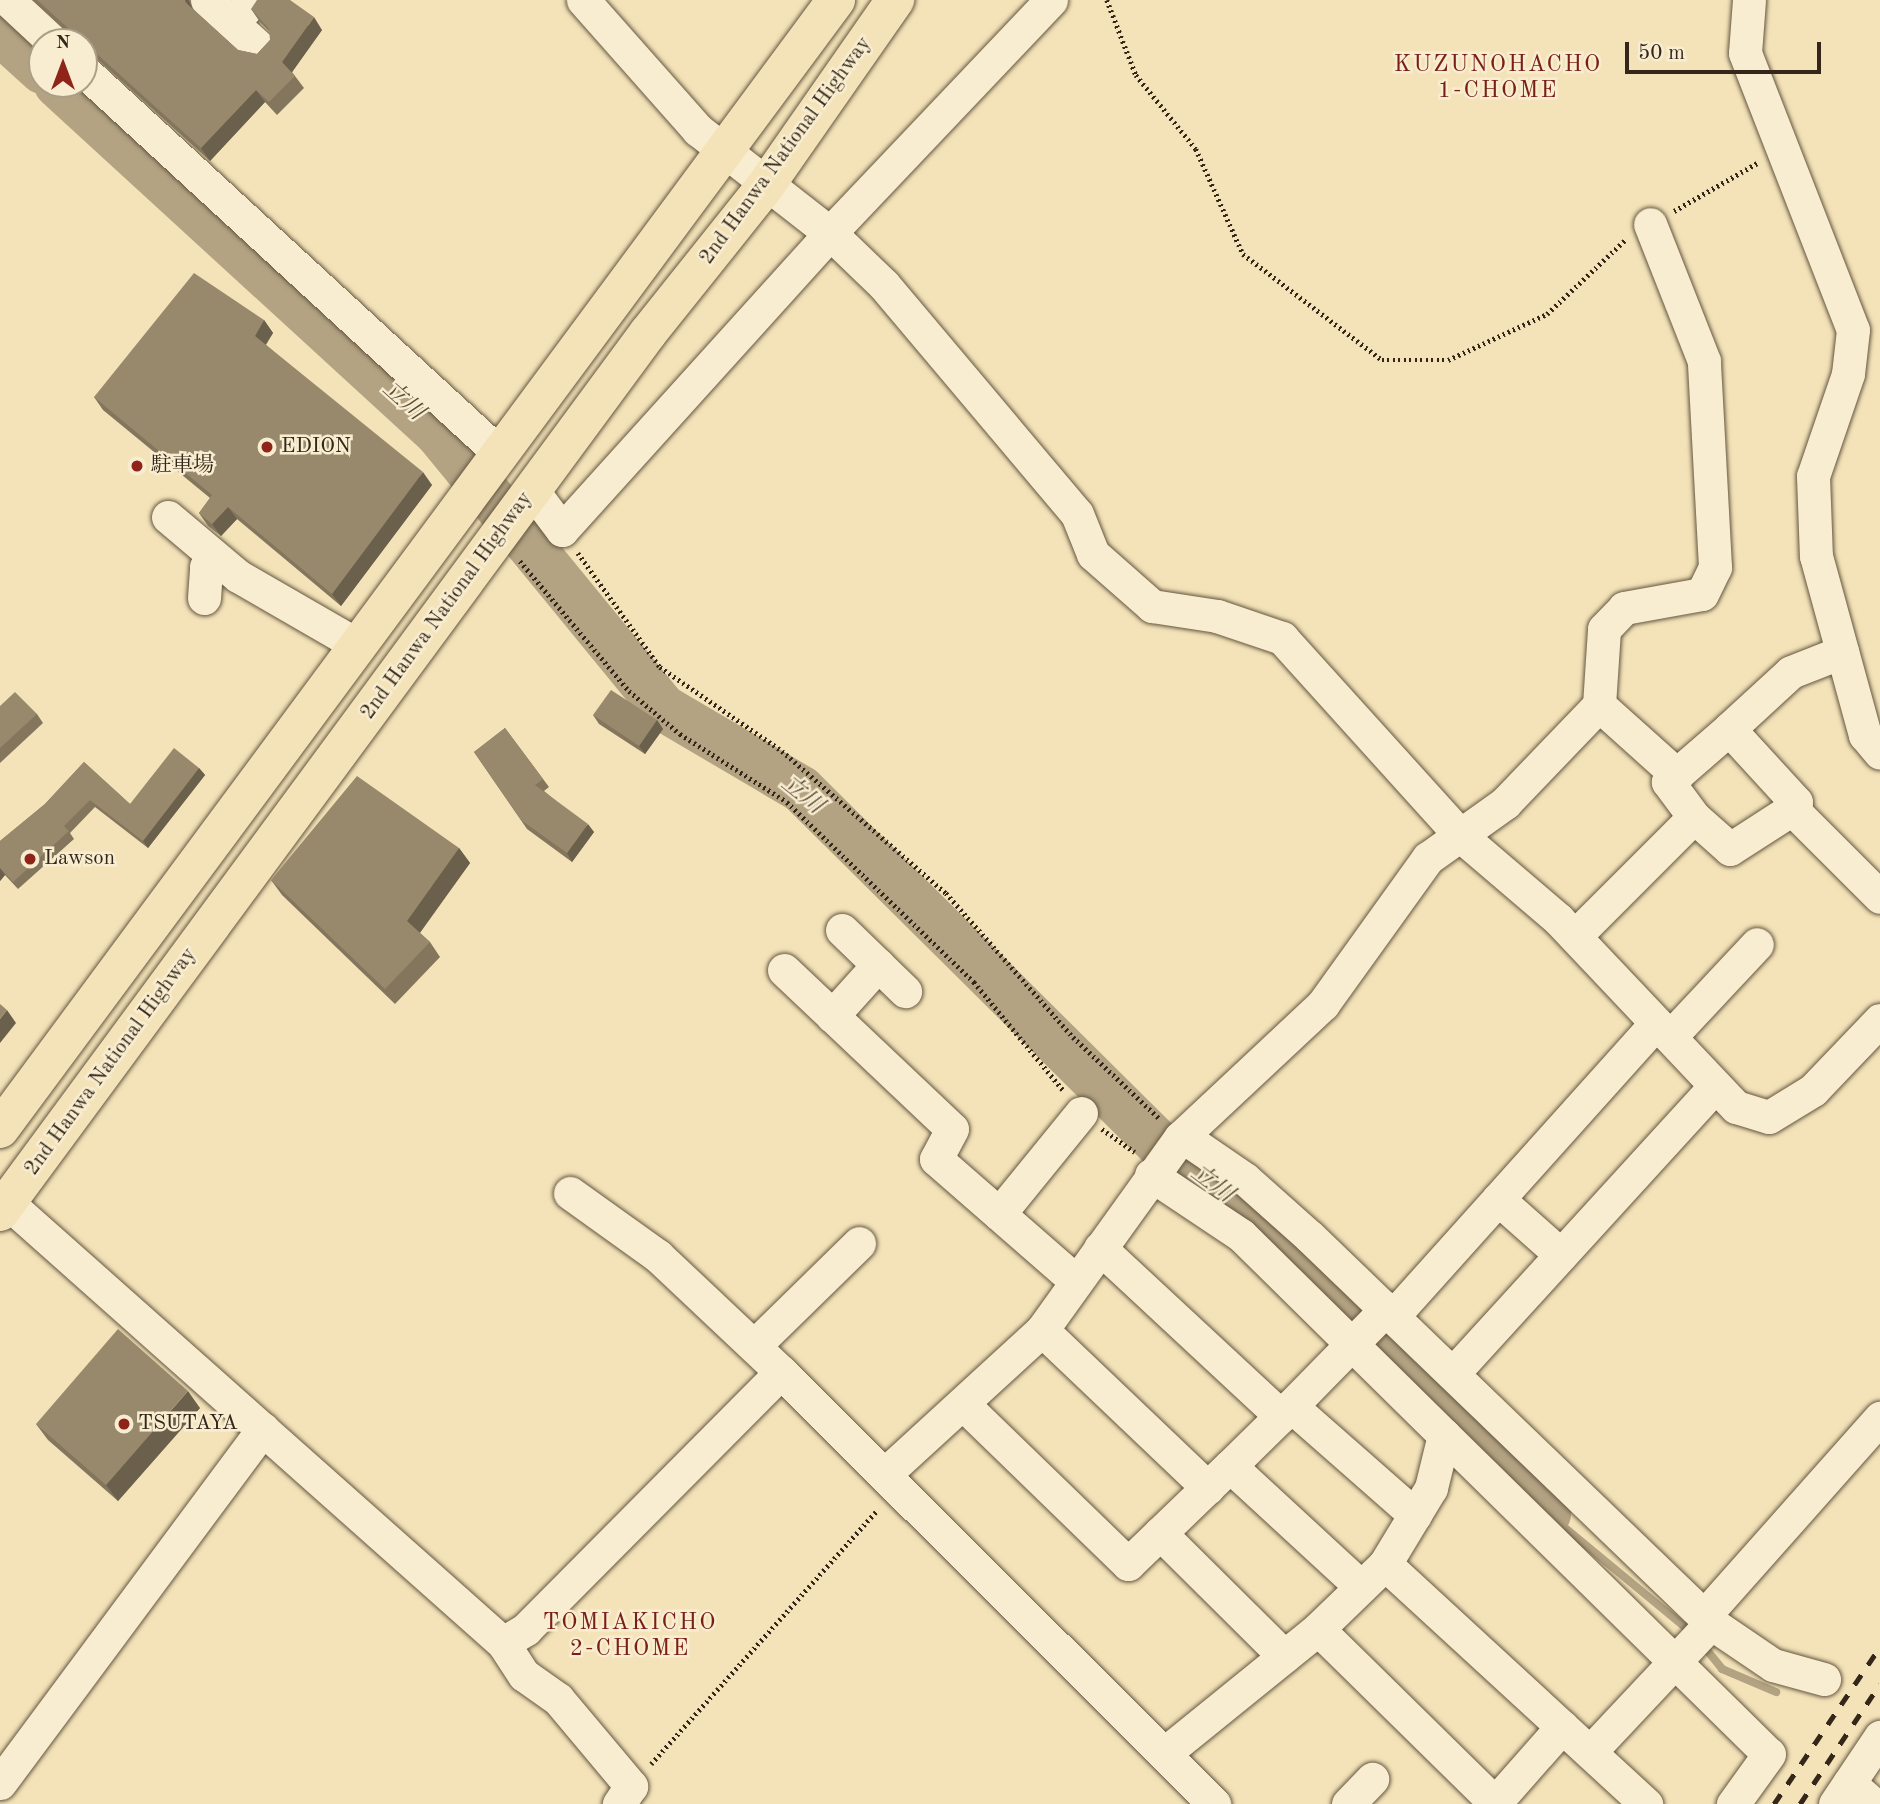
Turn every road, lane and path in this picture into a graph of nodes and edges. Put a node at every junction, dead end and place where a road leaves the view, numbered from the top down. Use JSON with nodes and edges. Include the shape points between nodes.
{"nodes":[{"id":1,"x":8,"y":0,"type":"edge"},
{"id":2,"x":207,"y":0,"type":"edge"},
{"id":3,"x":583,"y":0,"type":"edge"},
{"id":4,"x":836,"y":0,"type":"edge"},
{"id":5,"x":895,"y":0,"type":"edge"},
{"id":6,"x":1051,"y":0,"type":"edge"},
{"id":7,"x":1107,"y":0,"type":"edge"},
{"id":8,"x":1749,"y":0,"type":"edge"},
{"id":9,"x":243,"y":12,"type":"edge"},
{"id":10,"x":38,"y":28,"type":"edge"},
{"id":11,"x":260,"y":48,"type":"edge"},
{"id":12,"x":98,"y":85,"type":"edge"},
{"id":13,"x":724,"y":150,"type":"junction"},
{"id":14,"x":1779,"y":151,"type":"junction"},
{"id":15,"x":766,"y":186,"type":"junction"},
{"id":16,"x":1650,"y":224,"type":"junction"},
{"id":17,"x":830,"y":233,"type":"junction"},
{"id":18,"x":486,"y":473,"type":"junction"},
{"id":19,"x":168,"y":517,"type":"dead end"},
{"id":20,"x":513,"y":517,"type":"junction"},
{"id":21,"x":562,"y":530,"type":"junction"},
{"id":22,"x":214,"y":557,"type":"junction"},
{"id":23,"x":204,"y":598,"type":"dead end"},
{"id":24,"x":359,"y":646,"type":"junction"},
{"id":25,"x":1842,"y":652,"type":"junction"},
{"id":26,"x":1599,"y":705,"type":"junction"},
{"id":27,"x":1729,"y":729,"type":"junction"},
{"id":28,"x":1880,"y":754,"type":"edge"},
{"id":29,"x":1677,"y":775,"type":"junction"},
{"id":30,"x":1792,"y":809,"type":"junction"},
{"id":31,"x":1694,"y":817,"type":"junction"},
{"id":32,"x":1462,"y":837,"type":"junction"},
{"id":33,"x":1880,"y":897,"type":"edge"},
{"id":34,"x":842,"y":930,"type":"dead end"},
{"id":35,"x":1574,"y":936,"type":"junction"},
{"id":36,"x":1757,"y":944,"type":"dead end"},
{"id":37,"x":878,"y":965,"type":"junction"},
{"id":38,"x":784,"y":970,"type":"dead end"},
{"id":39,"x":905,"y":991,"type":"dead end"},
{"id":40,"x":832,"y":1016,"type":"junction"},
{"id":41,"x":1880,"y":1020,"type":"edge"},
{"id":42,"x":1663,"y":1030,"type":"junction"},
{"id":43,"x":1715,"y":1086,"type":"junction"},
{"id":44,"x":1080,"y":1113,"type":"junction"},
{"id":45,"x":0,"y":1129,"type":"edge"},
{"id":46,"x":1181,"y":1137,"type":"junction"},
{"id":47,"x":1155,"y":1169,"type":"junction"},
{"id":48,"x":570,"y":1193,"type":"dead end"},
{"id":49,"x":1498,"y":1199,"type":"junction"},
{"id":50,"x":2,"y":1204,"type":"edge"},
{"id":51,"x":999,"y":1214,"type":"junction"},
{"id":52,"x":859,"y":1243,"type":"dead end"},
{"id":53,"x":1100,"y":1248,"type":"junction"},
{"id":54,"x":1560,"y":1255,"type":"junction"},
{"id":55,"x":1076,"y":1281,"type":"junction"},
{"id":56,"x":1389,"y":1311,"type":"junction"},
{"id":57,"x":1042,"y":1330,"type":"junction"},
{"id":58,"x":1357,"y":1342,"type":"junction"},
{"id":59,"x":754,"y":1346,"type":"junction"},
{"id":60,"x":1455,"y":1371,"type":"junction"},
{"id":61,"x":781,"y":1372,"type":"junction"},
{"id":62,"x":963,"y":1404,"type":"junction"},
{"id":63,"x":1286,"y":1411,"type":"junction"},
{"id":64,"x":1880,"y":1418,"type":"edge"},
{"id":65,"x":1463,"y":1422,"type":"junction"},
{"id":66,"x":263,"y":1429,"type":"junction"},
{"id":67,"x":1219,"y":1477,"type":"junction"},
{"id":68,"x":893,"y":1479,"type":"junction"},
{"id":69,"x":1415,"y":1515,"type":"junction"},
{"id":70,"x":1160,"y":1533,"type":"junction"},
{"id":71,"x":1385,"y":1563,"type":"junction"},
{"id":72,"x":1361,"y":1587,"type":"junction"},
{"id":73,"x":1708,"y":1622,"type":"junction"},
{"id":74,"x":1318,"y":1629,"type":"junction"},
{"id":75,"x":503,"y":1643,"type":"junction"},
{"id":76,"x":1283,"y":1656,"type":"junction"},
{"id":77,"x":1679,"y":1657,"type":"junction"},
{"id":78,"x":1824,"y":1679,"type":"dead end"},
{"id":79,"x":1562,"y":1727,"type":"junction"},
{"id":80,"x":1880,"y":1737,"type":"edge"},
{"id":81,"x":1166,"y":1752,"type":"junction"},
{"id":82,"x":1590,"y":1752,"type":"junction"},
{"id":83,"x":1372,"y":1779,"type":"dead end"},
{"id":84,"x":0,"y":1783,"type":"edge"},
{"id":85,"x":625,"y":1795,"type":"edge"},
{"id":86,"x":1852,"y":1797,"type":"edge"},
{"id":87,"x":1214,"y":1804,"type":"edge"},
{"id":88,"x":1349,"y":1804,"type":"edge"},
{"id":89,"x":1495,"y":1804,"type":"edge"},
{"id":90,"x":1646,"y":1804,"type":"edge"},
{"id":91,"x":1732,"y":1804,"type":"edge"}],
"edges":[{"from":1,"to":10,"type":"street"},
{"from":2,"to":9,"type":"street"},
{"from":3,"to":13,"type":"street"},
{"from":4,"to":13,"type":"highway"},
{"from":5,"to":15,"type":"highway","name":"2nd Hanwa National Highway"},
{"from":6,"to":17,"type":"street"},
{"from":7,"to":16,"type":"path","via":[[1136,75],[1196,149],[1243,254],[1382,360],[1448,360],[1546,314],[1619,242]]},
{"from":8,"to":14,"type":"street","via":[[1745,53]]},
{"from":9,"to":11,"type":"street"},
{"from":12,"to":18,"type":"street"},
{"from":13,"to":15,"type":"street"},
{"from":13,"to":18,"type":"highway"},
{"from":14,"to":16,"type":"path"},
{"from":14,"to":25,"type":"street","via":[[1853,330],[1848,374],[1814,476],[1816,556]]},
{"from":15,"to":17,"type":"street"},
{"from":15,"to":20,"type":"highway","name":"2nd Hanwa National Highway"},
{"from":16,"to":26,"type":"street","via":[[1704,361],[1715,567],[1702,594],[1624,608],[1604,629]]},
{"from":17,"to":21,"type":"street"},
{"from":17,"to":32,"type":"street","via":[[884,285],[1077,514],[1093,554],[1152,606],[1217,616],[1282,638]]},
{"from":18,"to":24,"type":"highway"},
{"from":19,"to":22,"type":"street"},
{"from":20,"to":21,"type":"street"},
{"from":20,"to":44,"type":"path","via":[[629,691],[680,734],[787,802],[974,982]]},
{"from":20,"to":50,"type":"highway","name":"2nd Hanwa National Highway"},
{"from":21,"to":46,"type":"path","via":[[660,667],[782,751],[946,892],[1073,1037]]},
{"from":22,"to":23,"type":"street","via":[[206,567]]},
{"from":22,"to":24,"type":"street"},
{"from":24,"to":45,"type":"highway"},
{"from":25,"to":27,"type":"street","via":[[1791,673]]},
{"from":25,"to":28,"type":"street","via":[[1864,735]]},
{"from":26,"to":29,"type":"street"},
{"from":26,"to":32,"type":"street","via":[[1505,803]]},
{"from":27,"to":29,"type":"street"},
{"from":27,"to":30,"type":"street","via":[[1796,802]]},
{"from":29,"to":31,"type":"street","via":[[1668,782]]},
{"from":30,"to":31,"type":"street","via":[[1730,849]]},
{"from":30,"to":33,"type":"street"},
{"from":31,"to":35,"type":"street"},
{"from":32,"to":35,"type":"street"},
{"from":32,"to":46,"type":"street","via":[[1428,858],[1323,1004]]},
{"from":34,"to":37,"type":"street"},
{"from":35,"to":42,"type":"street"},
{"from":36,"to":42,"type":"street"},
{"from":37,"to":39,"type":"street"},
{"from":37,"to":40,"type":"street"},
{"from":38,"to":40,"type":"street"},
{"from":40,"to":51,"type":"street","via":[[952,1129],[936,1158]]},
{"from":41,"to":43,"type":"street","via":[[1813,1090],[1769,1117],[1735,1107]]},
{"from":42,"to":43,"type":"street"},
{"from":42,"to":49,"type":"street"},
{"from":43,"to":54,"type":"street"},
{"from":44,"to":47,"type":"path"},
{"from":44,"to":51,"type":"street"},
{"from":46,"to":47,"type":"street"},
{"from":46,"to":56,"type":"street","via":[[1245,1178]]},
{"from":47,"to":53,"type":"street"},
{"from":47,"to":58,"type":"street","via":[[1241,1235]]},
{"from":48,"to":59,"type":"street","via":[[658,1256]]},
{"from":49,"to":54,"type":"street"},
{"from":49,"to":56,"type":"street"},
{"from":50,"to":66,"type":"street"},
{"from":51,"to":55,"type":"street"},
{"from":52,"to":59,"type":"street"},
{"from":53,"to":55,"type":"street"},
{"from":53,"to":63,"type":"street"},
{"from":54,"to":60,"type":"street"},
{"from":55,"to":57,"type":"street"},
{"from":56,"to":58,"type":"street"},
{"from":56,"to":60,"type":"street"},
{"from":57,"to":62,"type":"street"},
{"from":57,"to":67,"type":"street"},
{"from":58,"to":63,"type":"street"},
{"from":58,"to":65,"type":"street"},
{"from":59,"to":61,"type":"street"},
{"from":60,"to":65,"type":"street"},
{"from":61,"to":68,"type":"street"},
{"from":61,"to":75,"type":"street","via":[[526,1629]]},
{"from":62,"to":68,"type":"street"},
{"from":62,"to":70,"type":"street","via":[[1128,1563]]},
{"from":63,"to":67,"type":"street"},
{"from":63,"to":69,"type":"street"},
{"from":64,"to":73,"type":"street"},
{"from":65,"to":69,"type":"street"},
{"from":65,"to":73,"type":"street"},
{"from":65,"to":77,"type":"street"},
{"from":66,"to":75,"type":"street"},
{"from":66,"to":84,"type":"street"},
{"from":67,"to":70,"type":"street"},
{"from":67,"to":72,"type":"street"},
{"from":68,"to":81,"type":"street"},
{"from":68,"to":85,"type":"path"},
{"from":69,"to":71,"type":"street"},
{"from":70,"to":76,"type":"street"},
{"from":71,"to":72,"type":"street"},
{"from":71,"to":79,"type":"street"},
{"from":72,"to":74,"type":"street"},
{"from":73,"to":77,"type":"street"},
{"from":73,"to":78,"type":"street","via":[[1773,1665]]},
{"from":74,"to":76,"type":"street"},
{"from":74,"to":89,"type":"street"},
{"from":75,"to":85,"type":"street","via":[[524,1675],[558,1699]]},
{"from":76,"to":81,"type":"street"},
{"from":77,"to":82,"type":"street"},
{"from":77,"to":91,"type":"street","via":[[1769,1755]]},
{"from":79,"to":82,"type":"street"},
{"from":79,"to":89,"type":"street"},
{"from":80,"to":86,"type":"street"},
{"from":81,"to":87,"type":"street"},
{"from":82,"to":90,"type":"street"},
{"from":83,"to":88,"type":"street"}]}
